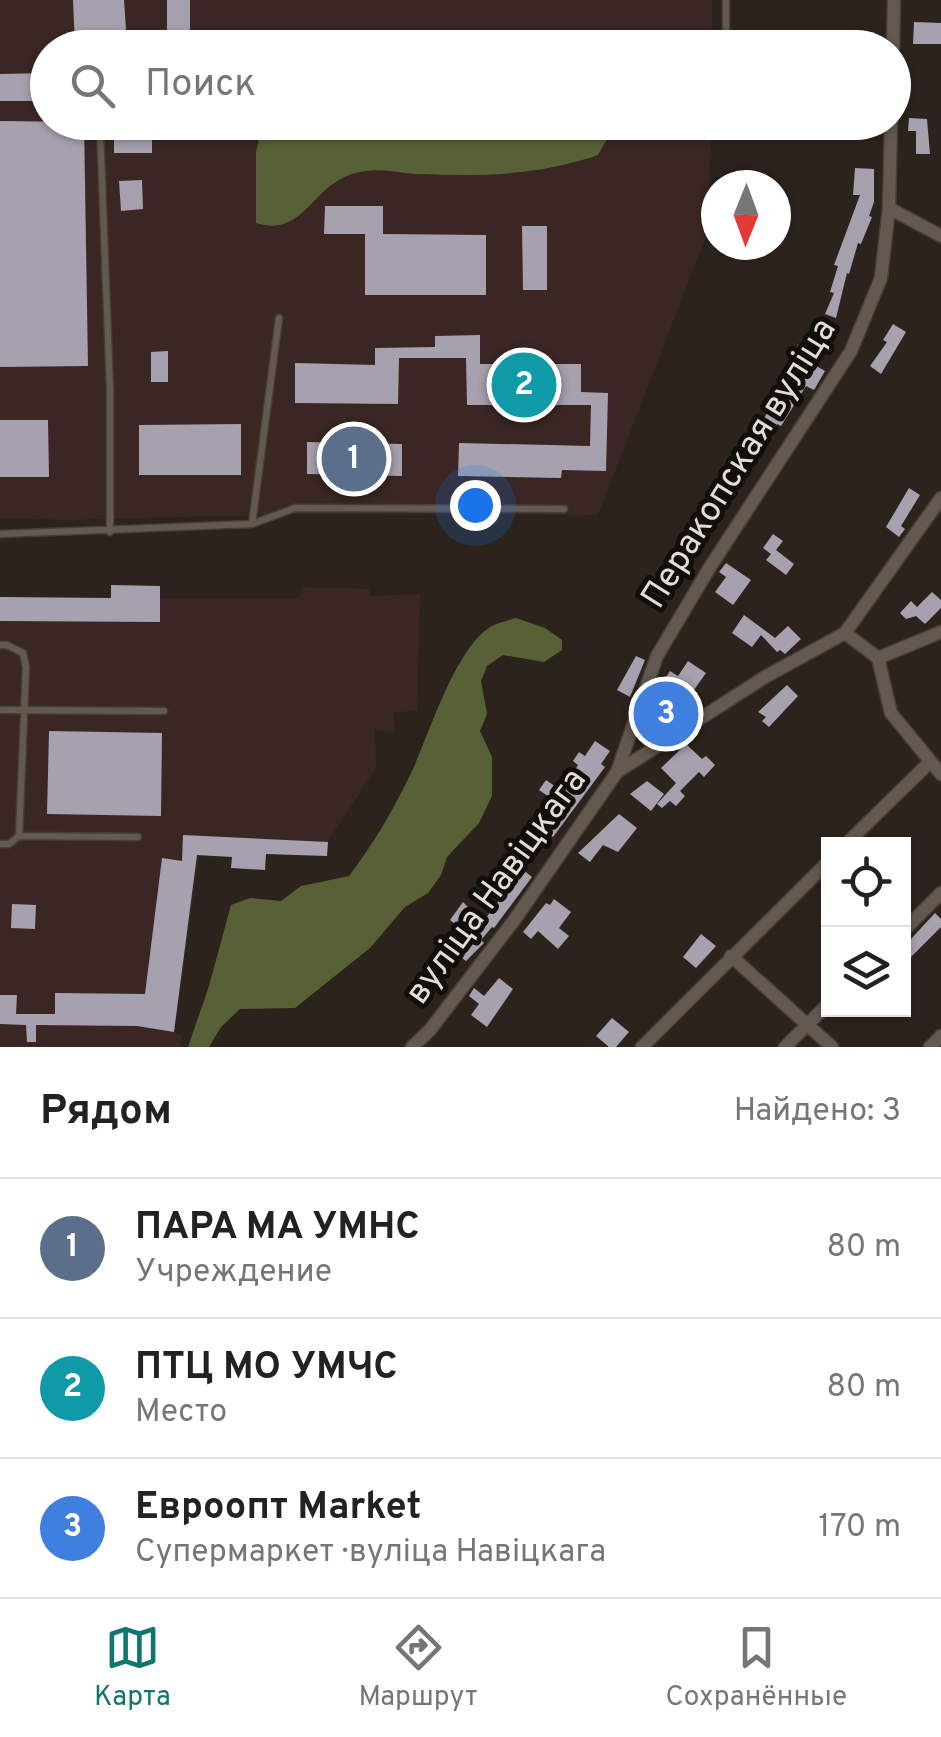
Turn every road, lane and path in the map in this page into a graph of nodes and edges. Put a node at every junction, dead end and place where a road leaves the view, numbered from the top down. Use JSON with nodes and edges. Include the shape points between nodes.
{"nodes":[{"id":1,"x":726,"y":0,"type":"edge"},
{"id":2,"x":894,"y":0,"type":"edge"},
{"id":3,"x":726,"y":30,"type":"edge"},
{"id":4,"x":893,"y":30,"type":"edge"},
{"id":5,"x":100,"y":140,"type":"edge"},
{"id":6,"x":890,"y":140,"type":"edge"},
{"id":7,"x":888,"y":208,"type":"junction"},
{"id":8,"x":941,"y":236,"type":"edge"},
{"id":9,"x":279,"y":318,"type":"dead end"},
{"id":10,"x":941,"y":498,"type":"edge"},
{"id":11,"x":564,"y":509,"type":"dead end"},
{"id":12,"x":252,"y":524,"type":"junction"},
{"id":13,"x":110,"y":532,"type":"junction"},
{"id":14,"x":0,"y":534,"type":"edge"},
{"id":15,"x":941,"y":632,"type":"edge"},
{"id":16,"x":845,"y":633,"type":"junction"},
{"id":17,"x":0,"y":645,"type":"edge"},
{"id":18,"x":878,"y":658,"type":"junction"},
{"id":19,"x":24,"y":709,"type":"junction"},
{"id":20,"x":0,"y":710,"type":"edge"},
{"id":21,"x":164,"y":712,"type":"dead end"},
{"id":22,"x":929,"y":764,"type":"junction"},
{"id":23,"x":617,"y":772,"type":"junction"},
{"id":24,"x":941,"y":774,"type":"edge"},
{"id":25,"x":20,"y":836,"type":"junction"},
{"id":26,"x":138,"y":837,"type":"dead end"},
{"id":27,"x":853,"y":837,"type":"edge"},
{"id":28,"x":0,"y":844,"type":"edge"},
{"id":29,"x":821,"y":869,"type":"edge"},
{"id":30,"x":941,"y":893,"type":"edge"},
{"id":31,"x":907,"y":927,"type":"edge"},
{"id":32,"x":731,"y":956,"type":"junction"},
{"id":33,"x":821,"y":1011,"type":"edge"},
{"id":34,"x":807,"y":1024,"type":"junction"},
{"id":35,"x":941,"y":1036,"type":"edge"},
{"id":36,"x":412,"y":1047,"type":"edge"},
{"id":37,"x":642,"y":1047,"type":"edge"},
{"id":38,"x":785,"y":1047,"type":"edge"},
{"id":39,"x":832,"y":1047,"type":"edge"},
{"id":40,"x":930,"y":1047,"type":"edge"}],
"edges":[{"from":1,"to":3,"type":"lane"},
{"from":2,"to":4,"type":"street"},
{"from":5,"to":13,"type":"lane"},
{"from":6,"to":7,"type":"street","name":"Перакопская вуліца"},
{"from":7,"to":8,"type":"street"},
{"from":7,"to":23,"type":"street","name":"Перакопская вуліца","via":[[881,278],[851,351],[657,656]]},
{"from":9,"to":12,"type":"lane"},
{"from":10,"to":16,"type":"street"},
{"from":11,"to":12,"type":"lane","via":[[295,508]]},
{"from":12,"to":13,"type":"lane"},
{"from":13,"to":14,"type":"lane"},
{"from":15,"to":18,"type":"street"},
{"from":16,"to":18,"type":"street"},
{"from":16,"to":23,"type":"street","name":"вуліца Навіцкага"},
{"from":17,"to":19,"type":"lane","via":[[23,653]]},
{"from":18,"to":22,"type":"street","via":[[891,713]]},
{"from":19,"to":20,"type":"lane"},
{"from":19,"to":21,"type":"lane"},
{"from":19,"to":25,"type":"lane"},
{"from":22,"to":24,"type":"street"},
{"from":22,"to":27,"type":"street"},
{"from":23,"to":36,"type":"street","name":"вуліца Навіцкага","via":[[515,919]]},
{"from":25,"to":26,"type":"lane"},
{"from":25,"to":28,"type":"lane"},
{"from":29,"to":32,"type":"street"},
{"from":30,"to":31,"type":"street"},
{"from":32,"to":34,"type":"street"},
{"from":32,"to":37,"type":"street"},
{"from":33,"to":34,"type":"street"},
{"from":34,"to":38,"type":"street"},
{"from":34,"to":39,"type":"street"},
{"from":35,"to":40,"type":"street"}]}
